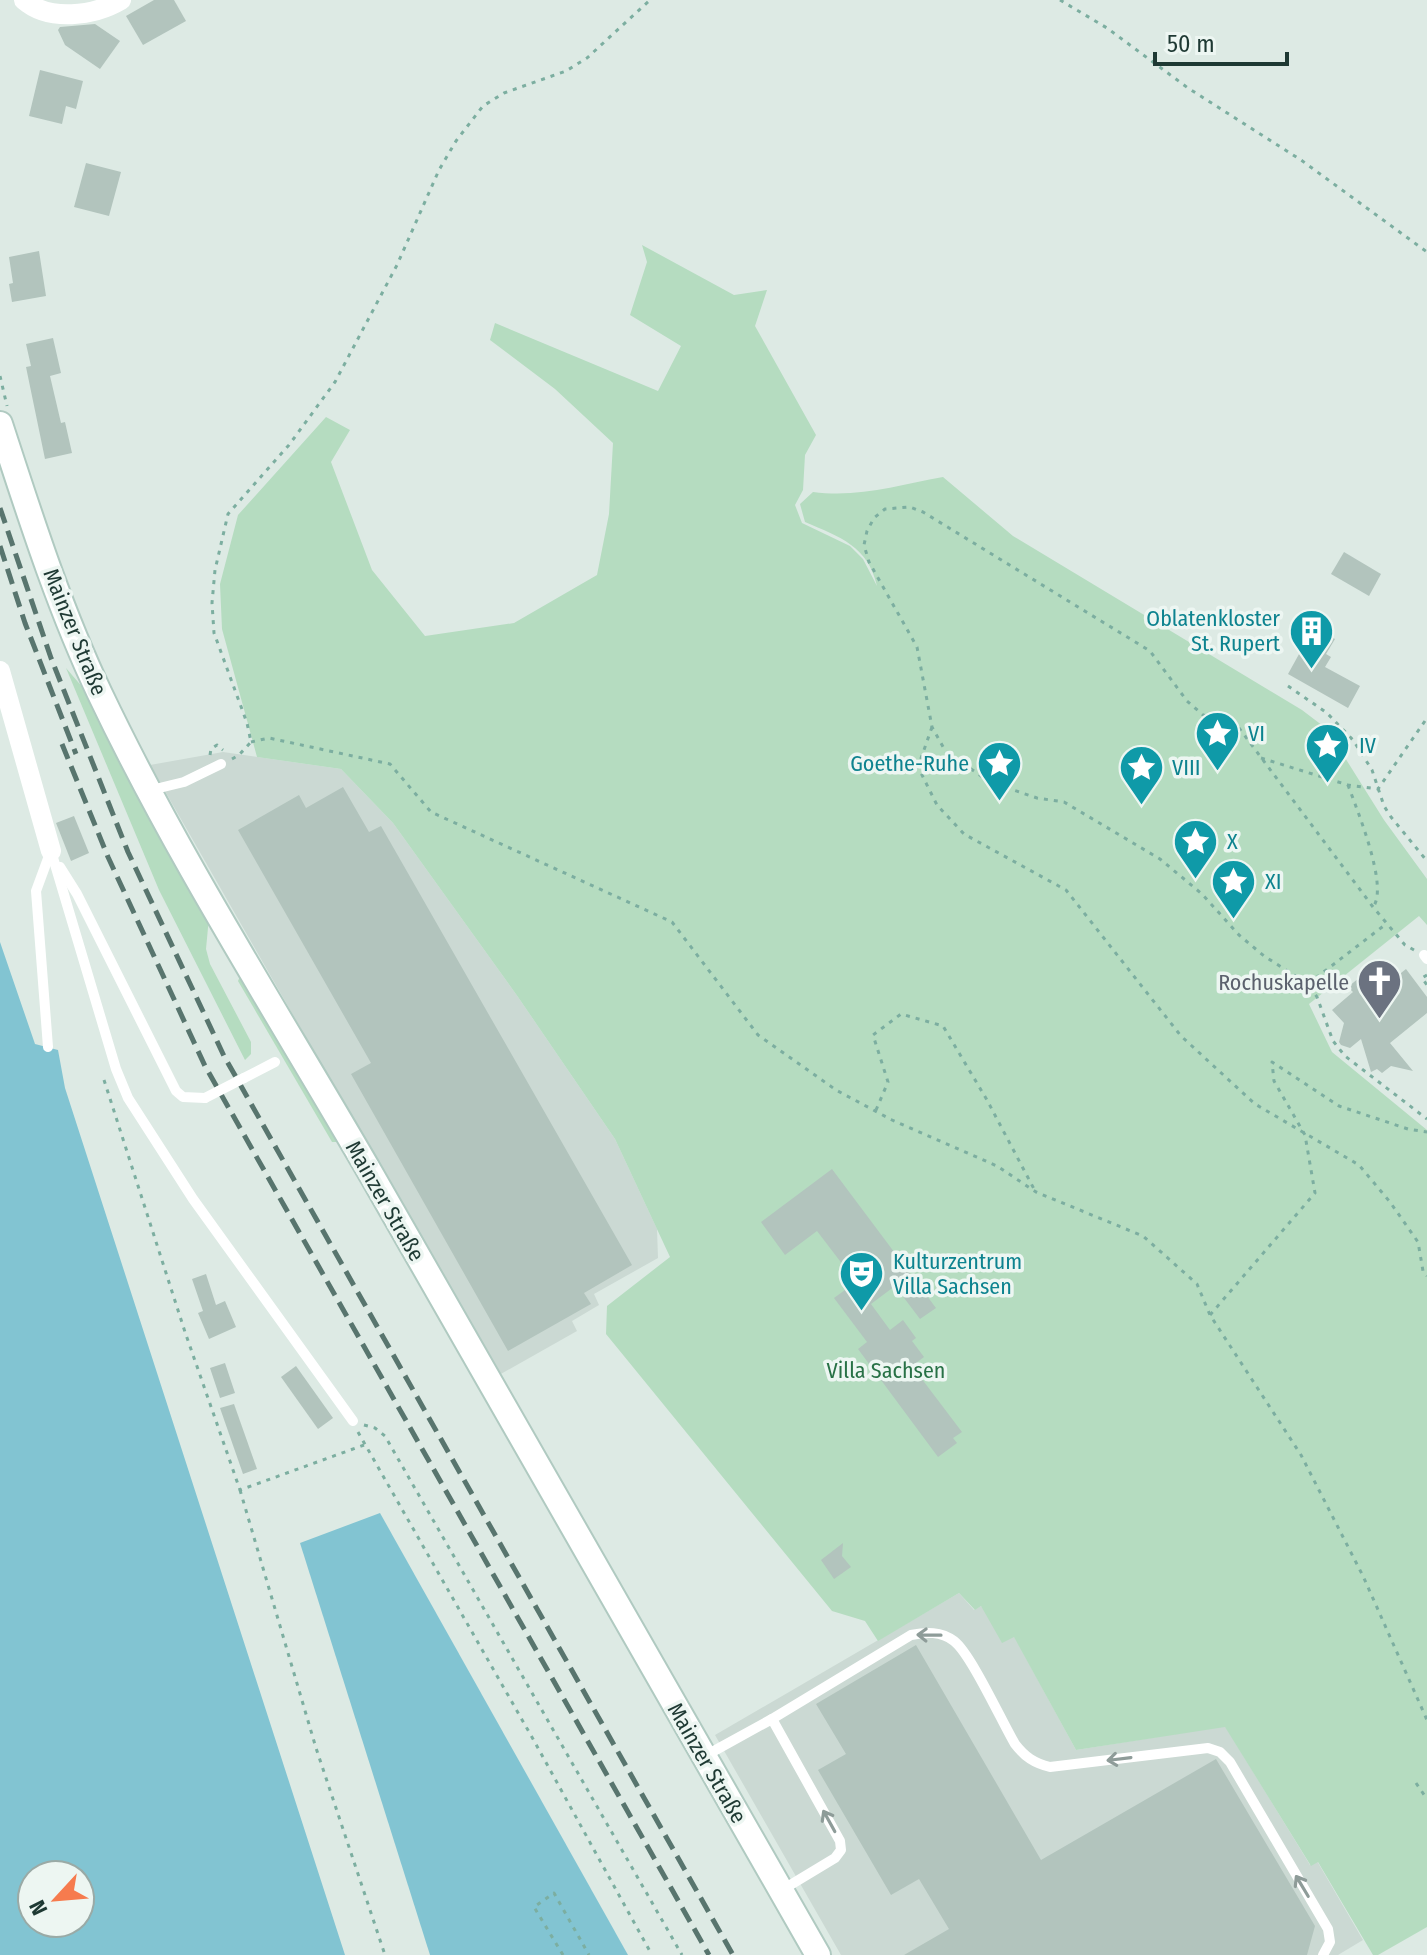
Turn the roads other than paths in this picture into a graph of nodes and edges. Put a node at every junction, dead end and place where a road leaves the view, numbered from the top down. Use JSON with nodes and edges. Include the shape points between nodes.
{"nodes":[{"id":1,"x":24,"y":0,"type":"edge"},
{"id":2,"x":121,"y":0,"type":"edge"},
{"id":3,"x":0,"y":424,"type":"edge"},
{"id":4,"x":0,"y":671,"type":"edge"},
{"id":5,"x":221,"y":764,"type":"road end"},
{"id":6,"x":149,"y":791,"type":"junction"},
{"id":7,"x":51,"y":851,"type":"junction"},
{"id":8,"x":48,"y":1047,"type":"dead end"},
{"id":9,"x":275,"y":1062,"type":"dead end"},
{"id":10,"x":353,"y":1421,"type":"road end"},
{"id":11,"x":772,"y":1719,"type":"junction"},
{"id":12,"x":703,"y":1757,"type":"junction"},
{"id":13,"x":781,"y":1891,"type":"junction"},
{"id":14,"x":818,"y":1955,"type":"edge"},
{"id":15,"x":1323,"y":1955,"type":"edge"}],
"edges":[{"from":1,"to":2,"type":"street","via":[[51,14],[89,11]]},
{"from":3,"to":6,"type":"main road","name":"Mainzer Straße","via":[[72,630]]},
{"from":4,"to":7,"type":"street"},
{"from":5,"to":6,"type":"lane"},
{"from":6,"to":12,"type":"main road","name":"Mainzer Straße"},
{"from":7,"to":8,"type":"lane","via":[[36,891]]},
{"from":7,"to":9,"type":"lane","bridge":true,"via":[[176,1091],[183,1097],[205,1098]]},
{"from":7,"to":10,"type":"lane","via":[[128,1098]]},
{"from":11,"to":12,"type":"lane"},
{"from":13,"to":11,"type":"lane","one_way":true,"via":[[841,1850]]},
{"from":15,"to":11,"type":"lane","one_way":true,"via":[[1330,1942],[1328,1929],[1220,1752],[1208,1748],[1050,1767],[1036,1763],[1015,1744],[955,1642],[926,1632],[911,1635]]},
{"from":12,"to":13,"type":"main road","name":"Mainzer Straße"},
{"from":13,"to":14,"type":"main road","name":"Mainzer Straße"}]}
